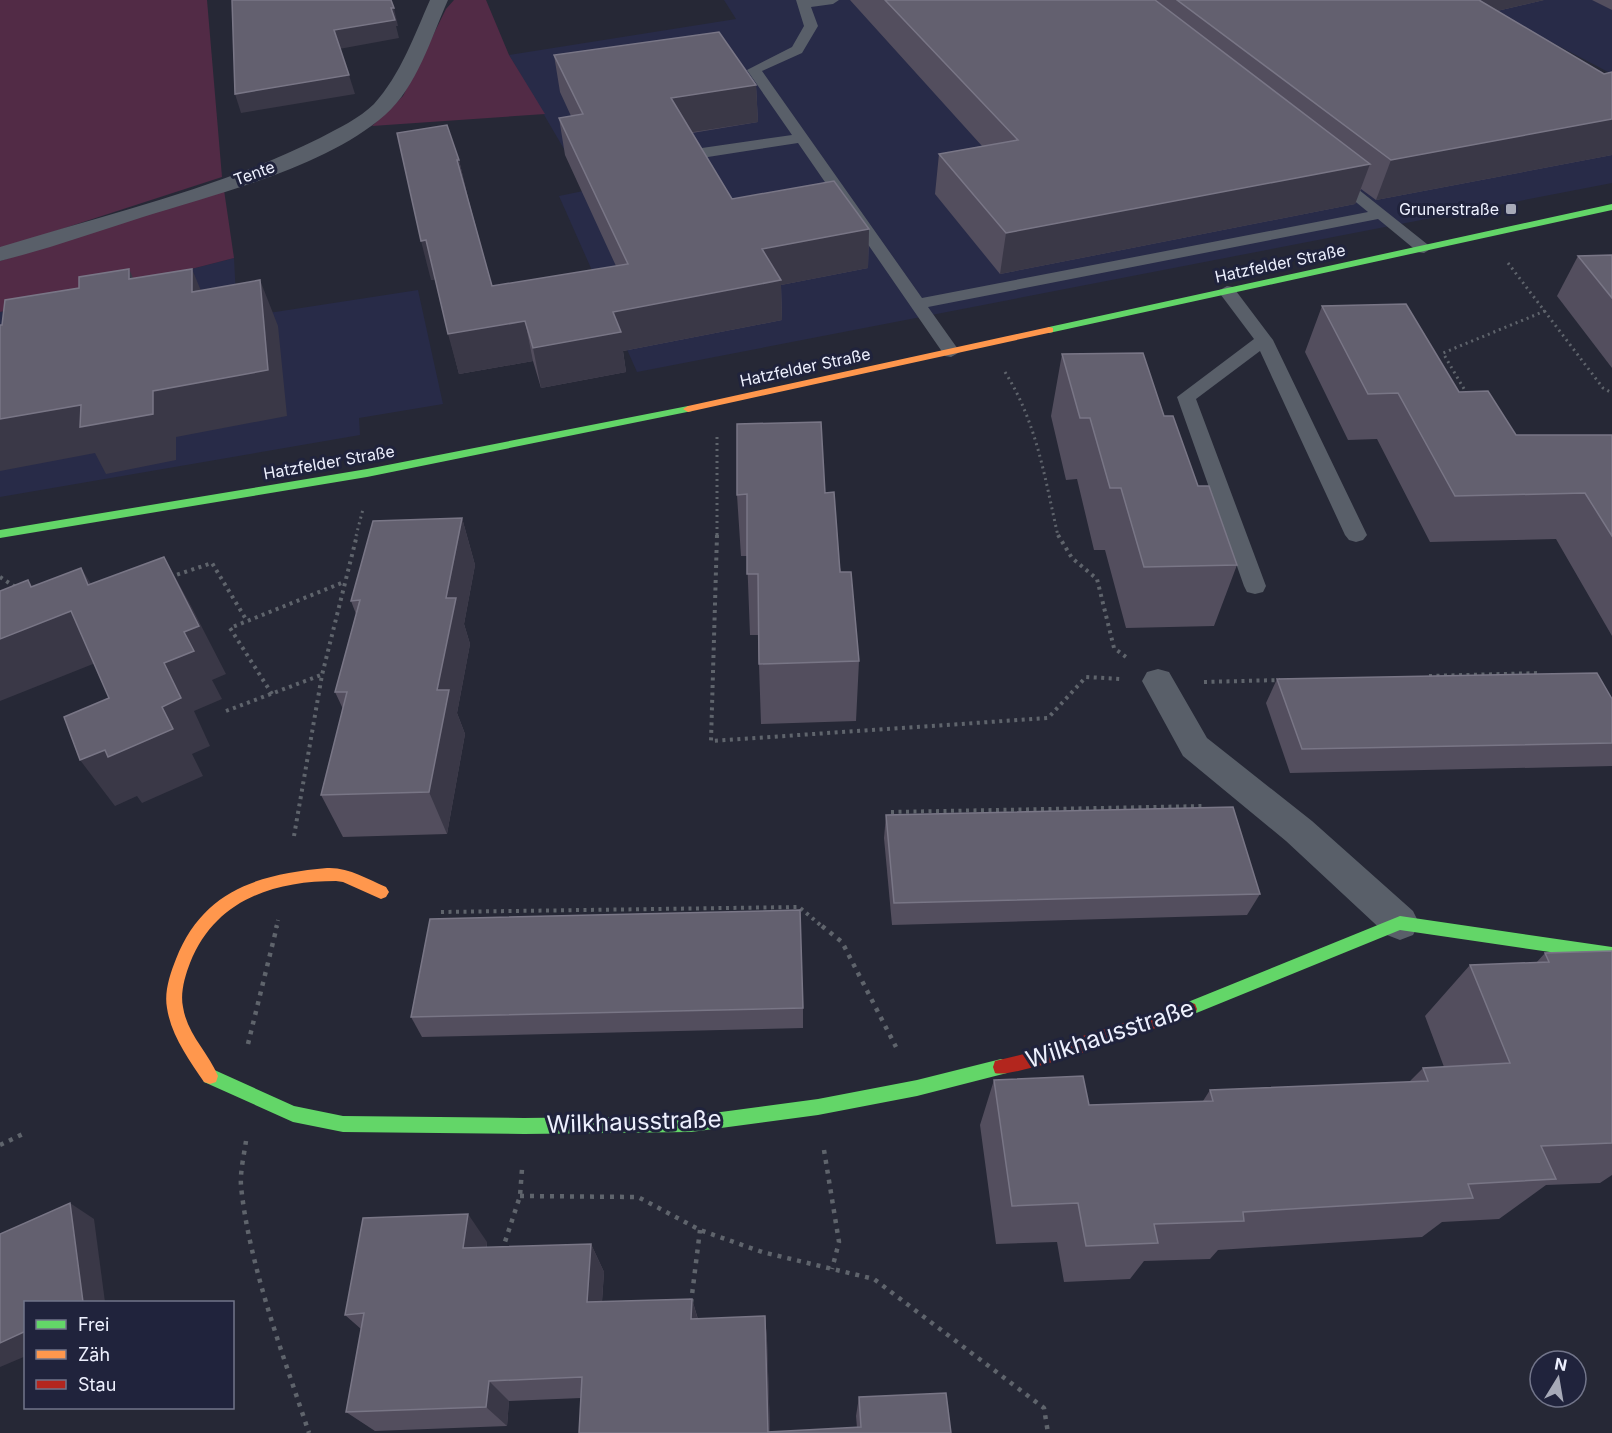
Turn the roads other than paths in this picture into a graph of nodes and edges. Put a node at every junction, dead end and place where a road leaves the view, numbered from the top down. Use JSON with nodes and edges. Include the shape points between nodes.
{"nodes":[{"id":1,"x":439,"y":0,"type":"edge"},
{"id":2,"x":833,"y":0,"type":"edge"},
{"id":3,"x":804,"y":2,"type":"edge"},
{"id":4,"x":801,"y":138,"type":"junction"},
{"id":5,"x":695,"y":154,"type":"edge"},
{"id":6,"x":1326,"y":171,"type":"edge"},
{"id":7,"x":1612,"y":207,"type":"edge"},
{"id":8,"x":1381,"y":214,"type":"junction"},
{"id":9,"x":1424,"y":249,"type":"junction"},
{"id":10,"x":0,"y":254,"type":"edge"},
{"id":11,"x":1227,"y":291,"type":"junction"},
{"id":12,"x":916,"y":304,"type":"junction"},
{"id":13,"x":1264,"y":340,"type":"junction"},
{"id":14,"x":951,"y":352,"type":"junction"},
{"id":15,"x":0,"y":534,"type":"edge"},
{"id":16,"x":1356,"y":535,"type":"dead end"},
{"id":17,"x":1255,"y":586,"type":"dead end"},
{"id":18,"x":1158,"y":681,"type":"road end"},
{"id":19,"x":381,"y":892,"type":"dead end"},
{"id":20,"x":1400,"y":922,"type":"junction"},
{"id":21,"x":1612,"y":954,"type":"edge"}],
"edges":[{"from":1,"to":10,"type":"street","name":"Tente","via":[[403,80],[379,110],[345,133],[296,158],[236,181]]},
{"from":2,"to":3,"type":"lane"},
{"from":3,"to":4,"type":"lane","via":[[811,26],[797,50],[754,70]]},
{"from":4,"to":5,"type":"lane"},
{"from":4,"to":12,"type":"lane"},
{"from":6,"to":8,"type":"lane"},
{"from":7,"to":9,"type":"main road","name":"Hatzfelder Straße"},
{"from":8,"to":9,"type":"lane"},
{"from":8,"to":12,"type":"lane"},
{"from":9,"to":11,"type":"main road","name":"Hatzfelder Straße"},
{"from":11,"to":13,"type":"lane"},
{"from":11,"to":14,"type":"main road","name":"Hatzfelder Straße"},
{"from":12,"to":14,"type":"lane"},
{"from":13,"to":16,"type":"lane"},
{"from":13,"to":17,"type":"lane","via":[[1186,397]]},
{"from":14,"to":15,"type":"main road","name":"Hatzfelder Straße","via":[[367,473]]},
{"from":18,"to":20,"type":"street","via":[[1196,747],[1299,831]]},
{"from":19,"to":20,"type":"main road","name":"Wilkhausstraße","via":[[342,875],[290,876],[260,883],[234,895],[207,921],[185,955],[174,1000],[186,1041],[210,1076],[293,1114],[343,1124],[691,1124],[818,1107],[1036,1059],[1209,1003]]},
{"from":20,"to":21,"type":"main road"}]}
